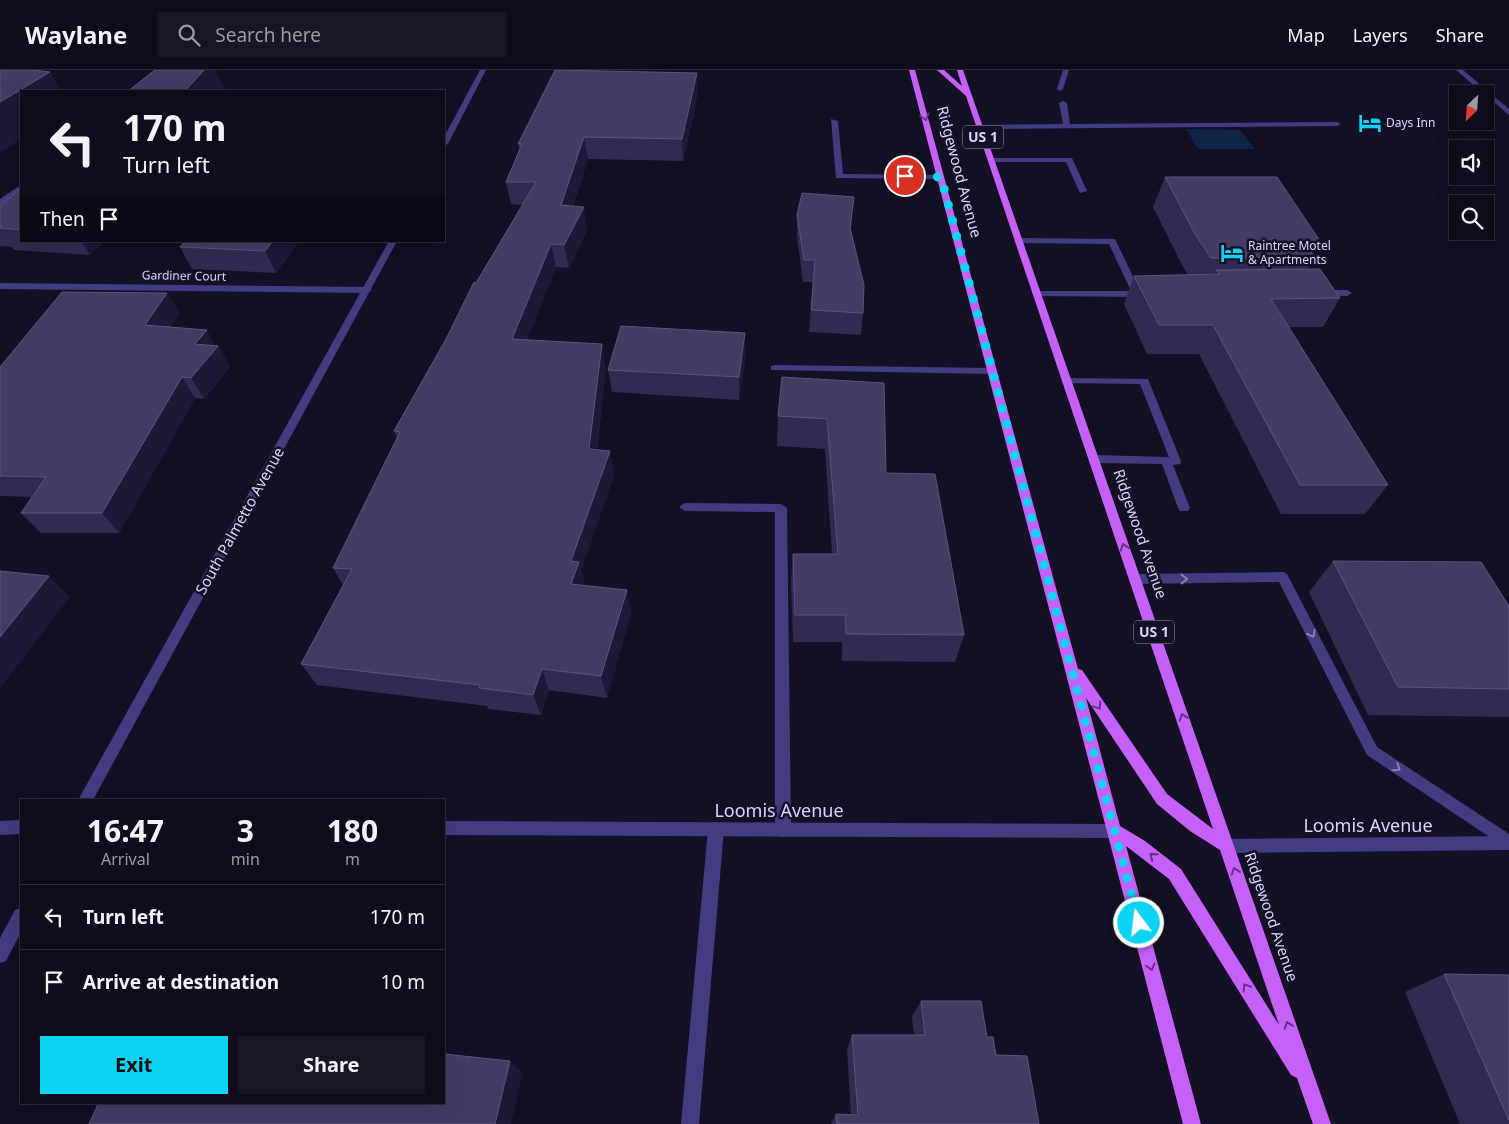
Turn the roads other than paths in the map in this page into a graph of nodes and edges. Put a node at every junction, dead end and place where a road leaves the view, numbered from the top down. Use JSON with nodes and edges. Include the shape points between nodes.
{"nodes":[{"id":1,"x":483,"y":70,"type":"edge"},
{"id":2,"x":912,"y":70,"type":"edge"},
{"id":3,"x":940,"y":70,"type":"edge"},
{"id":4,"x":960,"y":70,"type":"edge"},
{"id":5,"x":1066,"y":70,"type":"edge"},
{"id":6,"x":1459,"y":70,"type":"edge"},
{"id":7,"x":1060,"y":89,"type":"dead end"},
{"id":8,"x":970,"y":97,"type":"junction"},
{"id":9,"x":1063,"y":103,"type":"dead end"},
{"id":10,"x":1509,"y":113,"type":"edge"},
{"id":11,"x":834,"y":121,"type":"dead end"},
{"id":12,"x":1336,"y":124,"type":"dead end"},
{"id":13,"x":1067,"y":126,"type":"junction"},
{"id":14,"x":980,"y":127,"type":"junction"},
{"id":15,"x":445,"y":142,"type":"edge"},
{"id":16,"x":991,"y":160,"type":"junction"},
{"id":17,"x":941,"y":177,"type":"junction"},
{"id":18,"x":20,"y":190,"type":"edge"},
{"id":19,"x":1083,"y":191,"type":"dead end"},
{"id":20,"x":0,"y":203,"type":"edge"},
{"id":21,"x":1019,"y":241,"type":"junction"},
{"id":22,"x":392,"y":242,"type":"edge"},
{"id":23,"x":0,"y":286,"type":"edge"},
{"id":24,"x":368,"y":290,"type":"junction"},
{"id":25,"x":1347,"y":293,"type":"dead end"},
{"id":26,"x":1037,"y":294,"type":"junction"},
{"id":27,"x":1137,"y":294,"type":"junction"},
{"id":28,"x":1156,"y":294,"type":"edge"},
{"id":29,"x":1309,"y":294,"type":"edge"},
{"id":30,"x":775,"y":368,"type":"dead end"},
{"id":31,"x":993,"y":371,"type":"junction"},
{"id":32,"x":1067,"y":381,"type":"junction"},
{"id":33,"x":1094,"y":459,"type":"junction"},
{"id":34,"x":1166,"y":460,"type":"junction"},
{"id":35,"x":685,"y":507,"type":"dead end"},
{"id":36,"x":1184,"y":508,"type":"dead end"},
{"id":37,"x":1135,"y":579,"type":"junction"},
{"id":38,"x":1071,"y":666,"type":"junction"},
{"id":39,"x":87,"y":799,"type":"edge"},
{"id":40,"x":20,"y":827,"type":"edge"},
{"id":41,"x":0,"y":828,"type":"edge"},
{"id":42,"x":445,"y":828,"type":"edge"},
{"id":43,"x":716,"y":829,"type":"junction"},
{"id":44,"x":783,"y":830,"type":"junction"},
{"id":45,"x":1115,"y":832,"type":"junction"},
{"id":46,"x":1509,"y":843,"type":"edge"},
{"id":47,"x":1227,"y":846,"type":"junction"},
{"id":48,"x":20,"y":918,"type":"edge"},
{"id":49,"x":0,"y":955,"type":"edge"},
{"id":50,"x":1310,"y":1088,"type":"junction"},
{"id":51,"x":690,"y":1124,"type":"edge"},
{"id":52,"x":1192,"y":1124,"type":"edge"},
{"id":53,"x":1322,"y":1124,"type":"edge"}],
"edges":[{"from":1,"to":15,"type":"street"},
{"from":2,"to":17,"type":"main road","name":"Ridgewood Avenue","one_way":true},
{"from":3,"to":8,"type":"main road"},
{"from":4,"to":8,"type":"main road","name":"Ridgewood Avenue","number":"US 1"},
{"from":5,"to":7,"type":"street"},
{"from":6,"to":10,"type":"street"},
{"from":8,"to":14,"type":"main road","name":"Ridgewood Avenue","number":"US 1"},
{"from":9,"to":13,"type":"street"},
{"from":11,"to":17,"type":"street","via":[[839,176]]},
{"from":12,"to":13,"type":"street"},
{"from":13,"to":14,"type":"street"},
{"from":14,"to":16,"type":"main road","name":"Ridgewood Avenue","number":"US 1"},
{"from":16,"to":19,"type":"street","via":[[1069,160]]},
{"from":16,"to":21,"type":"main road","name":"Ridgewood Avenue","number":"US 1"},
{"from":17,"to":31,"type":"main road","name":"Ridgewood Avenue"},
{"from":18,"to":20,"type":"street"},
{"from":21,"to":26,"type":"main road","name":"Ridgewood Avenue","number":"US 1"},
{"from":21,"to":27,"type":"street","via":[[1112,241]]},
{"from":22,"to":24,"type":"street","name":"South Palmetto Avenue"},
{"from":23,"to":24,"type":"street","name":"Gardiner Court"},
{"from":24,"to":39,"type":"street","name":"South Palmetto Avenue"},
{"from":25,"to":29,"type":"street"},
{"from":26,"to":27,"type":"street"},
{"from":26,"to":32,"type":"main road","name":"Ridgewood Avenue","number":"US 1"},
{"from":27,"to":28,"type":"street"},
{"from":30,"to":31,"type":"street"},
{"from":31,"to":38,"type":"main road","name":"Ridgewood Avenue"},
{"from":32,"to":33,"type":"main road","name":"Ridgewood Avenue","number":"US 1"},
{"from":32,"to":34,"type":"street","via":[[1144,381],[1176,460]]},
{"from":33,"to":34,"type":"street"},
{"from":37,"to":33,"type":"main road","name":"Ridgewood Avenue","number":"US 1","one_way":true},
{"from":34,"to":36,"type":"street"},
{"from":35,"to":44,"type":"street","via":[[782,508]]},
{"from":37,"to":46,"type":"street","one_way":true,"via":[[1283,577],[1372,752]]},
{"from":47,"to":37,"type":"main road","name":"Ridgewood Avenue","number":"US 1","one_way":true},
{"from":38,"to":45,"type":"main road","name":"Ridgewood Avenue"},
{"from":38,"to":47,"type":"main road","one_way":true,"via":[[1162,799],[1195,826]]},
{"from":40,"to":41,"type":"street"},
{"from":42,"to":43,"type":"street","name":"Loomis Avenue"},
{"from":43,"to":44,"type":"street","name":"Loomis Avenue"},
{"from":43,"to":51,"type":"street"},
{"from":44,"to":45,"type":"street","name":"Loomis Avenue"},
{"from":50,"to":45,"type":"main road","one_way":true,"via":[[1174,874],[1140,846]]},
{"from":45,"to":52,"type":"main road","name":"Ridgewood Avenue","one_way":true},
{"from":46,"to":47,"type":"street","name":"Loomis Avenue"},
{"from":50,"to":47,"type":"main road","name":"Ridgewood Avenue","number":"US 1","one_way":true},
{"from":48,"to":49,"type":"street"},
{"from":50,"to":53,"type":"main road","name":"Ridgewood Avenue","number":"US 1"}]}
